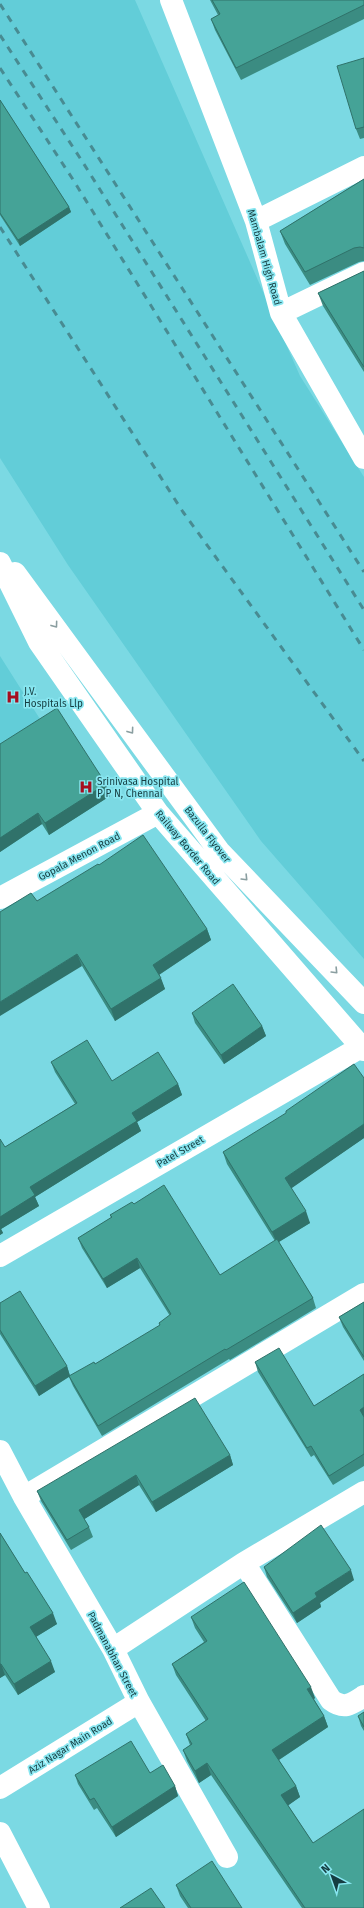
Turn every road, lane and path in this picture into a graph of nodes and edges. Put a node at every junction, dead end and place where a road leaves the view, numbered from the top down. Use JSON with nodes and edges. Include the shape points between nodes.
{"nodes":[{"id":1,"x":171,"y":0,"type":"edge"},
{"id":2,"x":364,"y":167,"type":"edge"},
{"id":3,"x":256,"y":221,"type":"junction"},
{"id":4,"x":364,"y":273,"type":"edge"},
{"id":5,"x":281,"y":313,"type":"junction"},
{"id":6,"x":364,"y":458,"type":"edge"},
{"id":7,"x":0,"y":553,"type":"edge"},
{"id":8,"x":0,"y":563,"type":"edge"},
{"id":9,"x":158,"y":813,"type":"junction"},
{"id":10,"x":0,"y":898,"type":"edge"},
{"id":11,"x":364,"y":1003,"type":"edge"},
{"id":12,"x":362,"y":1048,"type":"edge"},
{"id":13,"x":0,"y":1256,"type":"edge"},
{"id":14,"x":364,"y":1294,"type":"edge"},
{"id":15,"x":0,"y":1451,"type":"edge"},
{"id":16,"x":364,"y":1492,"type":"edge"},
{"id":17,"x":24,"y":1497,"type":"junction"},
{"id":18,"x":244,"y":1563,"type":"junction"},
{"id":19,"x":113,"y":1649,"type":"junction"},
{"id":20,"x":364,"y":1696,"type":"edge"},
{"id":21,"x":139,"y":1702,"type":"junction"},
{"id":22,"x":0,"y":1788,"type":"edge"},
{"id":23,"x":0,"y":1833,"type":"edge"},
{"id":24,"x":228,"y":1857,"type":"dead end"},
{"id":25,"x":39,"y":1908,"type":"edge"}],
"edges":[{"from":1,"to":3,"type":"street","name":"Mambalam High Road"},
{"from":2,"to":3,"type":"street"},
{"from":3,"to":5,"type":"street","name":"Mambalam High Road"},
{"from":4,"to":5,"type":"street"},
{"from":5,"to":6,"type":"street","name":"Mambalam High Road"},
{"from":7,"to":11,"type":"street","name":"Bazulla Flyover","one_way":true,"via":[[219,851]]},
{"from":8,"to":9,"type":"street","name":"Railway Border Road","via":[[39,642]]},
{"from":9,"to":10,"type":"street","name":"Gopala Menon Road"},
{"from":9,"to":12,"type":"street","name":"Railway Border Road"},
{"from":12,"to":13,"type":"street","name":"Patel Street"},
{"from":14,"to":17,"type":"street"},
{"from":15,"to":17,"type":"street","name":"Padmanabhan Street"},
{"from":16,"to":18,"type":"street"},
{"from":17,"to":19,"type":"street","name":"Padmanabhan Street"},
{"from":18,"to":19,"type":"street"},
{"from":18,"to":20,"type":"street","via":[[331,1700],[338,1705],[348,1706]]},
{"from":19,"to":21,"type":"street","name":"Padmanabhan Street"},
{"from":21,"to":22,"type":"street","name":"Aziz Nagar Main Road"},
{"from":21,"to":24,"type":"street","name":"Padmanabhan Street"},
{"from":23,"to":25,"type":"street"}]}
